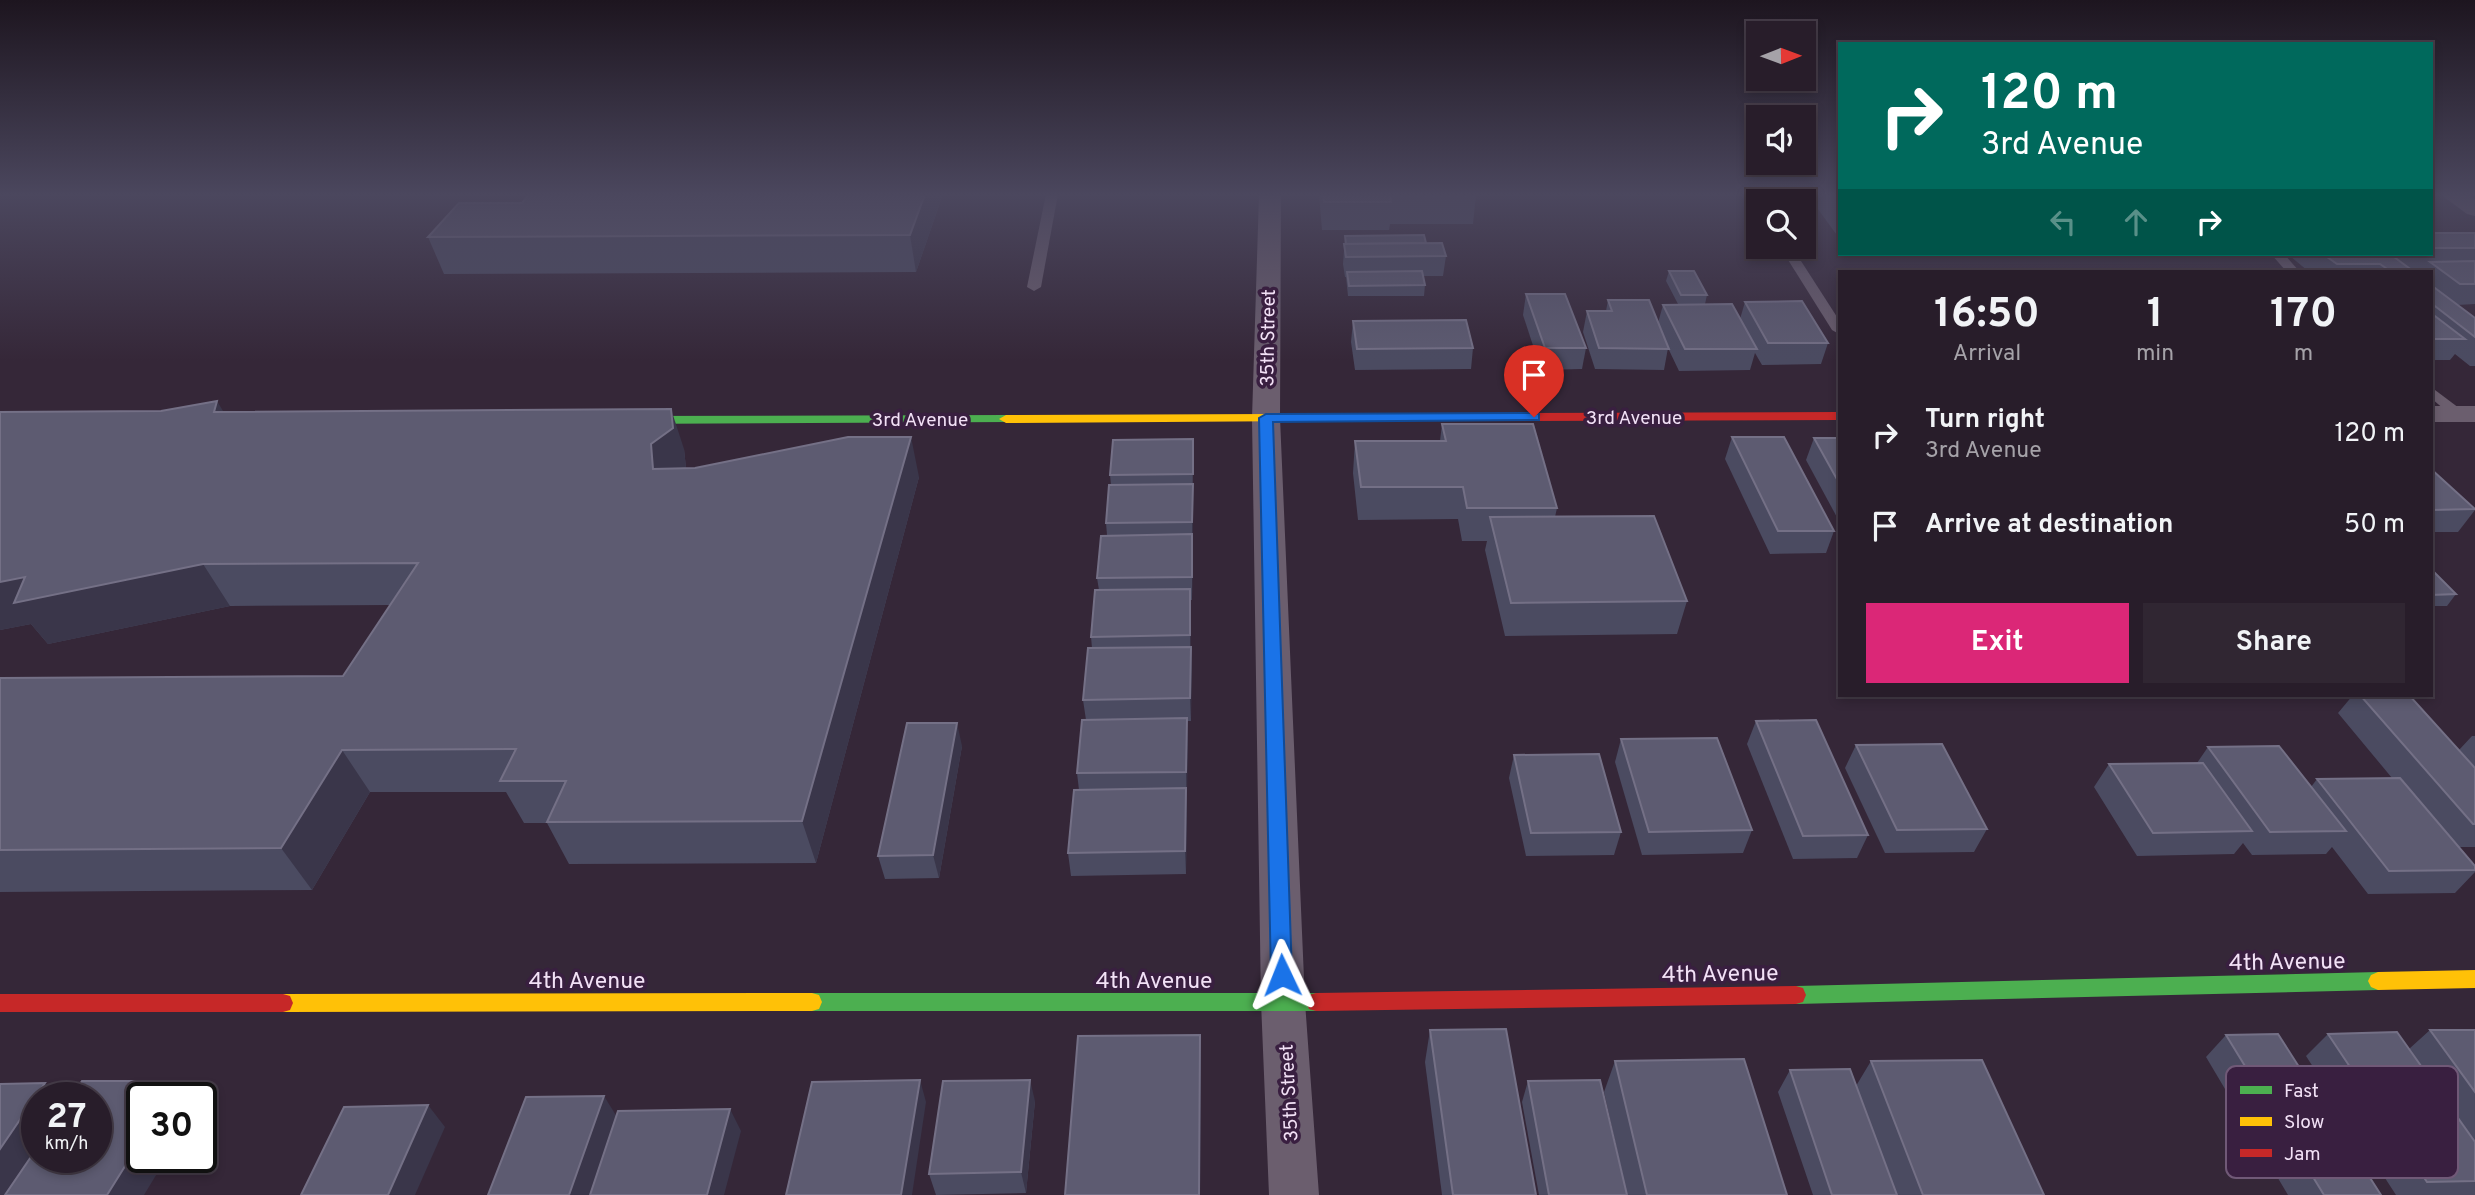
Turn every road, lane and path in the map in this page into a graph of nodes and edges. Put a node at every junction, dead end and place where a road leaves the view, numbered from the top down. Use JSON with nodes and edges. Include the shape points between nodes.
{"nodes":[{"id":1,"x":1041,"y":250,"type":"edge"},
{"id":2,"x":1269,"y":250,"type":"edge"},
{"id":3,"x":2279,"y":256,"type":"edge"},
{"id":4,"x":1794,"y":259,"type":"edge"},
{"id":5,"x":2291,"y":270,"type":"edge"},
{"id":6,"x":1034,"y":287,"type":"dead end"},
{"id":7,"x":1838,"y":328,"type":"edge"},
{"id":8,"x":2433,"y":393,"type":"edge"},
{"id":9,"x":2455,"y":414,"type":"edge"},
{"id":10,"x":1838,"y":416,"type":"edge"},
{"id":11,"x":1266,"y":418,"type":"junction"},
{"id":12,"x":610,"y":420,"type":"edge"},
{"id":13,"x":2475,"y":979,"type":"edge"},
{"id":14,"x":1283,"y":1002,"type":"junction"},
{"id":15,"x":0,"y":1003,"type":"edge"},
{"id":16,"x":1294,"y":1195,"type":"edge"}],
"edges":[{"from":1,"to":6,"type":"lane"},
{"from":2,"to":11,"type":"street","name":"35th Street"},
{"from":3,"to":5,"type":"lane"},
{"from":4,"to":7,"type":"lane"},
{"from":8,"to":9,"type":"lane"},
{"from":10,"to":11,"type":"street","name":"3rd Avenue"},
{"from":11,"to":12,"type":"street","name":"3rd Avenue"},
{"from":11,"to":14,"type":"street","name":"35th Street"},
{"from":13,"to":14,"type":"street","name":"4th Avenue"},
{"from":14,"to":15,"type":"street","name":"4th Avenue"},
{"from":14,"to":16,"type":"street","name":"35th Street"}]}
